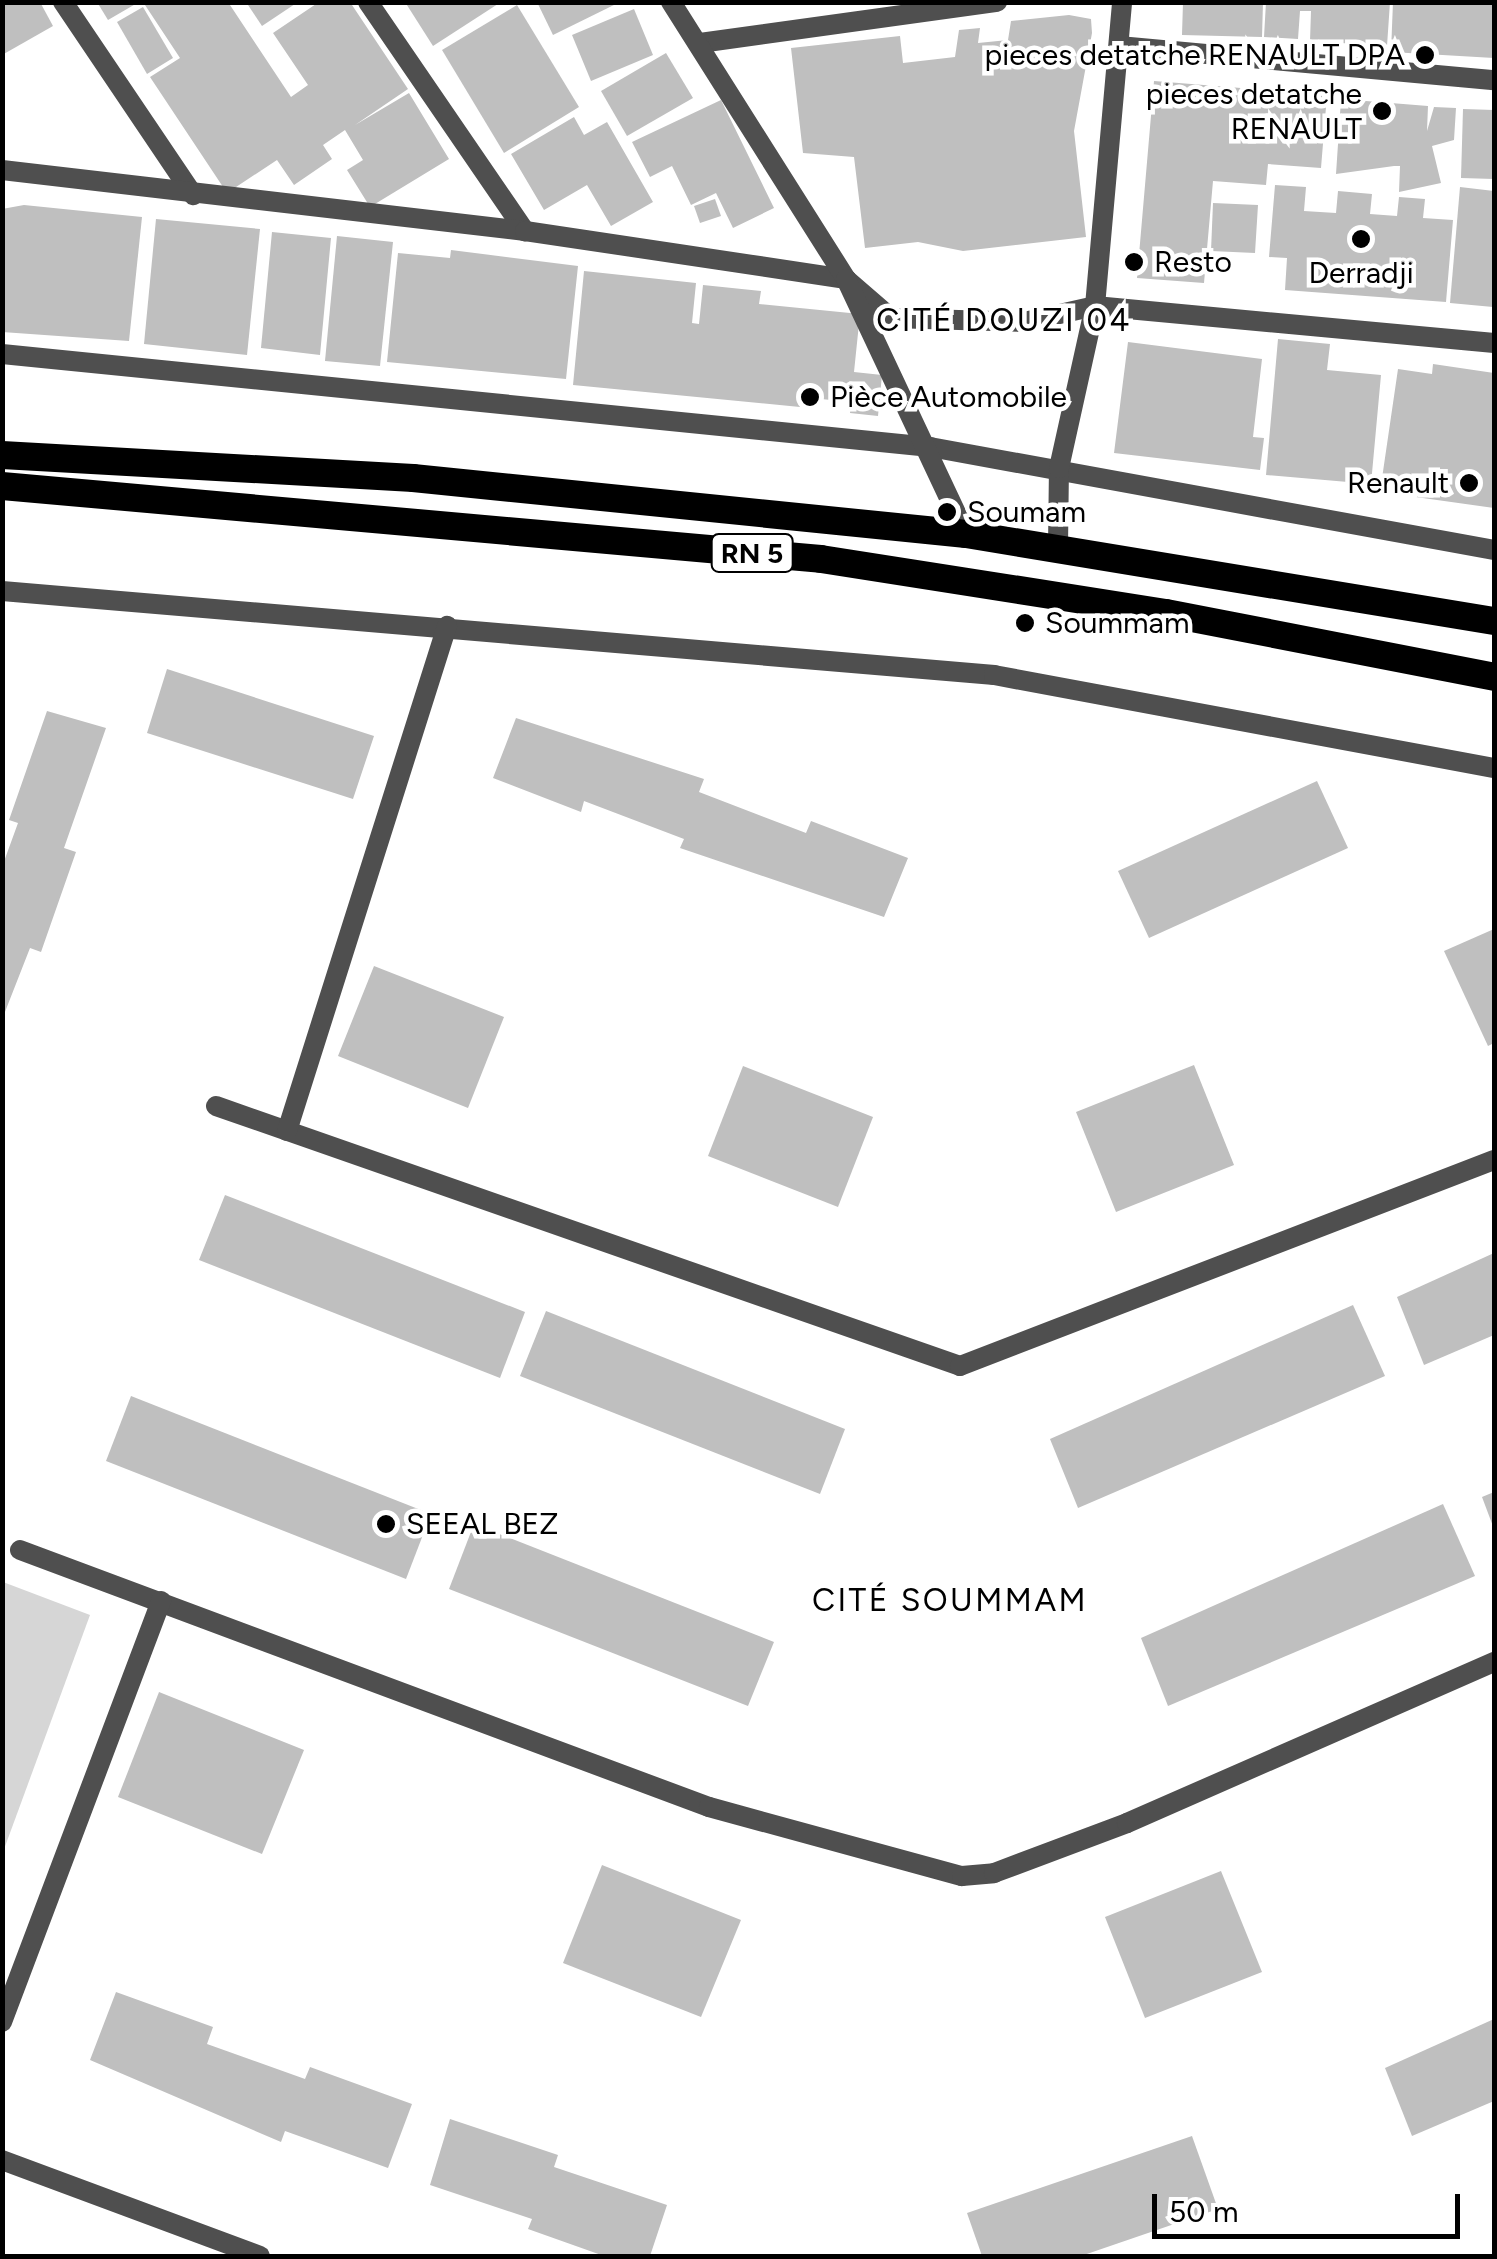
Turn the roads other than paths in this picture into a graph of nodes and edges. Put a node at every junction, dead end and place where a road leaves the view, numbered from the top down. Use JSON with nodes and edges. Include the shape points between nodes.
{"nodes":[{"id":1,"x":62,"y":2,"type":"edge"},
{"id":2,"x":368,"y":2,"type":"edge"},
{"id":3,"x":670,"y":2,"type":"edge"},
{"id":4,"x":997,"y":2,"type":"edge"},
{"id":5,"x":1122,"y":2,"type":"edge"},
{"id":6,"x":700,"y":43,"type":"junction"},
{"id":7,"x":1120,"y":46,"type":"junction"},
{"id":8,"x":1494,"y":80,"type":"edge"},
{"id":9,"x":2,"y":170,"type":"edge"},
{"id":10,"x":193,"y":195,"type":"junction"},
{"id":11,"x":526,"y":231,"type":"junction"},
{"id":12,"x":846,"y":279,"type":"junction"},
{"id":13,"x":1095,"y":306,"type":"junction"},
{"id":14,"x":1494,"y":343,"type":"edge"},
{"id":15,"x":2,"y":354,"type":"edge"},
{"id":16,"x":930,"y":447,"type":"junction"},
{"id":17,"x":2,"y":455,"type":"edge"},
{"id":18,"x":1059,"y":468,"type":"junction"},
{"id":19,"x":2,"y":486,"type":"edge"},
{"id":20,"x":966,"y":534,"type":"junction"},
{"id":21,"x":1058,"y":547,"type":"junction"},
{"id":22,"x":1494,"y":550,"type":"edge"},
{"id":23,"x":2,"y":591,"type":"edge"},
{"id":24,"x":1494,"y":621,"type":"edge"},
{"id":25,"x":447,"y":626,"type":"junction"},
{"id":26,"x":1494,"y":677,"type":"edge"},
{"id":27,"x":1494,"y":768,"type":"edge"},
{"id":28,"x":216,"y":1106,"type":"dead end"},
{"id":29,"x":287,"y":1131,"type":"junction"},
{"id":30,"x":1494,"y":1160,"type":"edge"},
{"id":31,"x":20,"y":1550,"type":"dead end"},
{"id":32,"x":161,"y":1601,"type":"junction"},
{"id":33,"x":1494,"y":1662,"type":"edge"},
{"id":34,"x":2,"y":2022,"type":"edge"},
{"id":35,"x":2,"y":2160,"type":"edge"},
{"id":36,"x":260,"y":2256,"type":"edge"}],
"edges":[{"from":1,"to":10,"type":"street"},
{"from":2,"to":11,"type":"street"},
{"from":3,"to":6,"type":"street"},
{"from":4,"to":6,"type":"street"},
{"from":5,"to":7,"type":"street"},
{"from":6,"to":12,"type":"street"},
{"from":7,"to":8,"type":"street"},
{"from":7,"to":13,"type":"street"},
{"from":9,"to":10,"type":"street"},
{"from":10,"to":11,"type":"street"},
{"from":11,"to":12,"type":"street"},
{"from":12,"to":13,"type":"street","via":[[890,318],[1024,322]]},
{"from":12,"to":16,"type":"street"},
{"from":13,"to":14,"type":"street"},
{"from":13,"to":18,"type":"street"},
{"from":15,"to":16,"type":"street"},
{"from":16,"to":18,"type":"street"},
{"from":16,"to":20,"type":"street"},
{"from":17,"to":20,"type":"highway","number":"RN 5","via":[[413,478]]},
{"from":18,"to":21,"type":"street"},
{"from":18,"to":22,"type":"street"},
{"from":19,"to":26,"type":"highway","number":"RN 5","via":[[821,559],[1166,613]]},
{"from":20,"to":21,"type":"highway","number":"RN 5"},
{"from":21,"to":24,"type":"highway","number":"RN 5"},
{"from":23,"to":25,"type":"street"},
{"from":25,"to":27,"type":"street","via":[[994,675]]},
{"from":25,"to":29,"type":"street"},
{"from":28,"to":29,"type":"street"},
{"from":29,"to":30,"type":"street","via":[[960,1366]]},
{"from":31,"to":32,"type":"street"},
{"from":32,"to":33,"type":"street","via":[[708,1807],[962,1876],[994,1873],[1127,1823]]},
{"from":32,"to":34,"type":"street"},
{"from":35,"to":36,"type":"street"}]}
